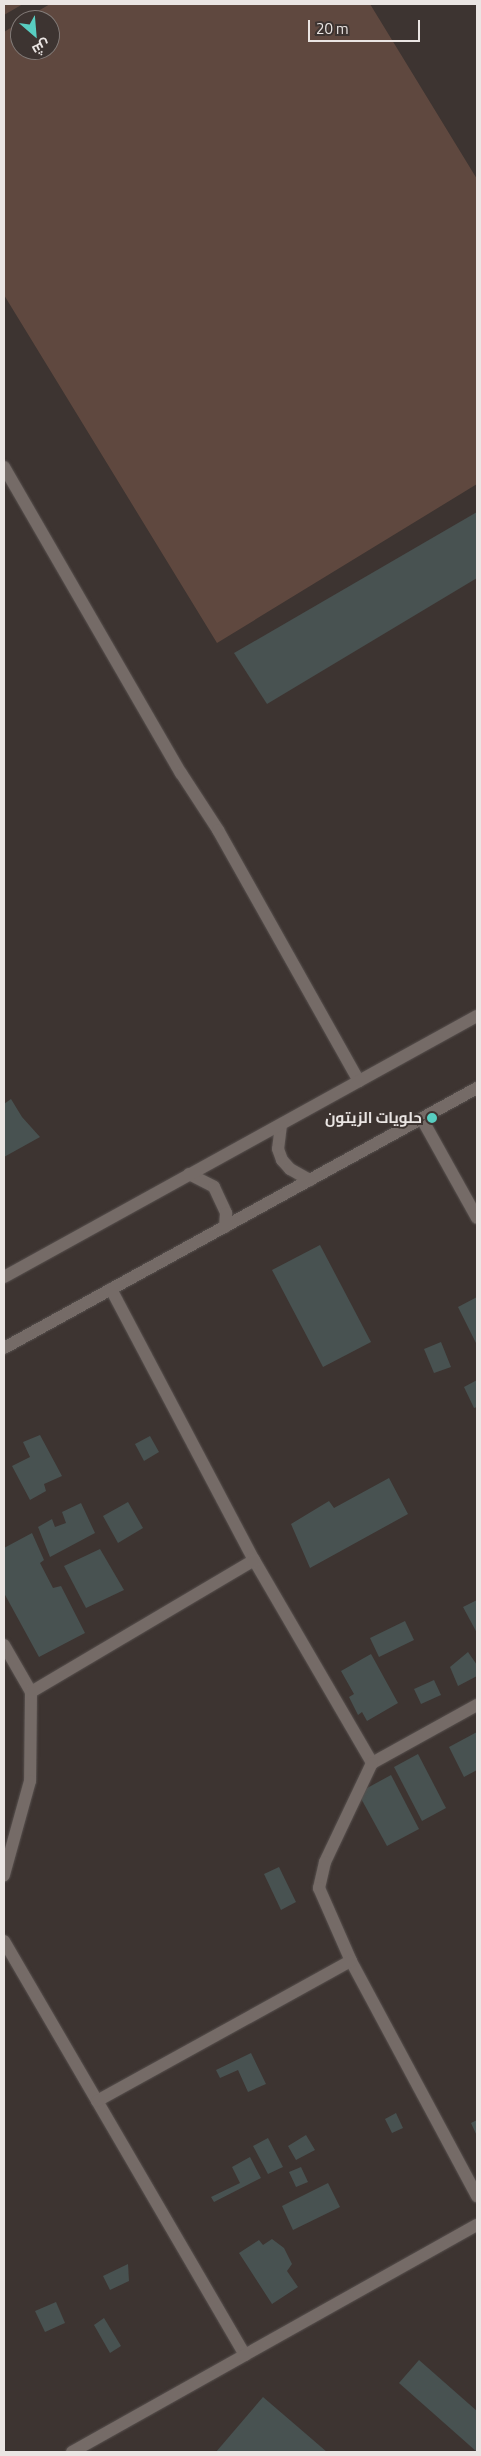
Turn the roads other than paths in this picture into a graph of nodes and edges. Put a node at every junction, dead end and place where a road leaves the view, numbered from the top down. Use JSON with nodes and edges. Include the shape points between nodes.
{"nodes":[{"id":1,"x":4,"y":466,"type":"edge"},
{"id":2,"x":477,"y":1016,"type":"edge"},
{"id":3,"x":358,"y":1081,"type":"junction"},
{"id":4,"x":477,"y":1088,"type":"edge"},
{"id":5,"x":422,"y":1119,"type":"junction"},
{"id":6,"x":281,"y":1125,"type":"junction"},
{"id":7,"x":189,"y":1174,"type":"junction"},
{"id":8,"x":310,"y":1180,"type":"junction"},
{"id":9,"x":477,"y":1218,"type":"edge"},
{"id":10,"x":225,"y":1227,"type":"junction"},
{"id":11,"x":4,"y":1277,"type":"edge"},
{"id":12,"x":111,"y":1289,"type":"junction"},
{"id":13,"x":4,"y":1348,"type":"edge"},
{"id":14,"x":254,"y":1560,"type":"junction"},
{"id":15,"x":4,"y":1645,"type":"edge"},
{"id":16,"x":31,"y":1692,"type":"junction"},
{"id":17,"x":477,"y":1705,"type":"edge"},
{"id":18,"x":372,"y":1763,"type":"junction"},
{"id":19,"x":4,"y":1875,"type":"edge"},
{"id":20,"x":4,"y":1941,"type":"edge"},
{"id":21,"x":351,"y":1961,"type":"junction"},
{"id":22,"x":97,"y":2101,"type":"junction"},
{"id":23,"x":477,"y":2196,"type":"edge"},
{"id":24,"x":477,"y":2225,"type":"edge"},
{"id":25,"x":245,"y":2355,"type":"junction"},
{"id":26,"x":72,"y":2452,"type":"edge"}],
"edges":[{"from":1,"to":3,"type":"street","via":[[181,773],[218,830]]},
{"from":2,"to":3,"type":"street"},
{"from":3,"to":6,"type":"street"},
{"from":4,"to":5,"type":"street"},
{"from":5,"to":8,"type":"street"},
{"from":5,"to":9,"type":"street"},
{"from":6,"to":7,"type":"street"},
{"from":6,"to":8,"type":"street","via":[[278,1148],[282,1160],[290,1169]]},
{"from":7,"to":10,"type":"street","via":[[214,1187],[226,1213]]},
{"from":7,"to":11,"type":"street"},
{"from":8,"to":10,"type":"street"},
{"from":10,"to":12,"type":"street"},
{"from":12,"to":13,"type":"street"},
{"from":12,"to":14,"type":"street"},
{"from":14,"to":16,"type":"street"},
{"from":14,"to":18,"type":"street"},
{"from":15,"to":16,"type":"street"},
{"from":16,"to":19,"type":"street","via":[[30,1781]]},
{"from":17,"to":18,"type":"street"},
{"from":18,"to":21,"type":"street","via":[[319,1875],[319,1888]]},
{"from":20,"to":22,"type":"street"},
{"from":21,"to":22,"type":"street"},
{"from":21,"to":23,"type":"street"},
{"from":22,"to":25,"type":"street"},
{"from":24,"to":25,"type":"street"},
{"from":25,"to":26,"type":"street"}]}
